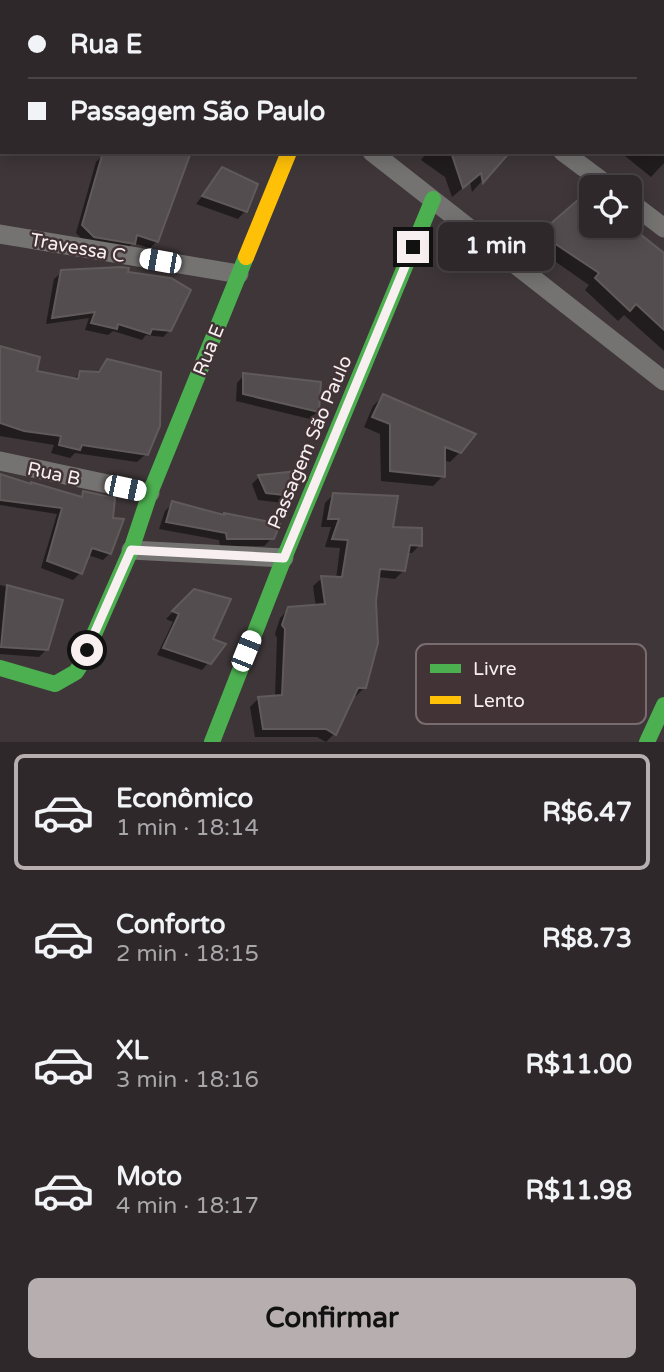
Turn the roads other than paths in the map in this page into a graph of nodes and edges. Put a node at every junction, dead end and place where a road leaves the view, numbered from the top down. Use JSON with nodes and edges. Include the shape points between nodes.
{"nodes":[{"id":1,"x":288,"y":154,"type":"edge"},
{"id":2,"x":375,"y":154,"type":"edge"},
{"id":3,"x":567,"y":154,"type":"edge"},
{"id":4,"x":594,"y":175,"type":"edge"},
{"id":5,"x":433,"y":199,"type":"junction"},
{"id":6,"x":642,"y":211,"type":"edge"},
{"id":7,"x":664,"y":228,"type":"edge"},
{"id":8,"x":0,"y":234,"type":"edge"},
{"id":9,"x":239,"y":274,"type":"junction"},
{"id":10,"x":664,"y":381,"type":"edge"},
{"id":11,"x":0,"y":461,"type":"edge"},
{"id":12,"x":150,"y":493,"type":"junction"},
{"id":13,"x":131,"y":550,"type":"junction"},
{"id":14,"x":284,"y":558,"type":"junction"},
{"id":15,"x":0,"y":667,"type":"edge"},
{"id":16,"x":664,"y":705,"type":"edge"},
{"id":17,"x":212,"y":742,"type":"edge"},
{"id":18,"x":647,"y":742,"type":"edge"}],
"edges":[{"from":1,"to":9,"type":"street","name":"Rua E"},
{"from":2,"to":5,"type":"street"},
{"from":3,"to":4,"type":"street"},
{"from":5,"to":10,"type":"street"},
{"from":5,"to":14,"type":"street","name":"Passagem São Paulo"},
{"from":6,"to":7,"type":"street"},
{"from":8,"to":9,"type":"street","name":"Travessa C"},
{"from":9,"to":12,"type":"street","name":"Rua E"},
{"from":11,"to":12,"type":"street","name":"Rua B"},
{"from":12,"to":13,"type":"street","name":"Rua E"},
{"from":13,"to":14,"type":"street"},
{"from":13,"to":15,"type":"street","name":"Rua E","via":[[76,673],[55,684]]},
{"from":14,"to":17,"type":"street","name":"Passagem São Paulo"},
{"from":16,"to":18,"type":"street"}]}
